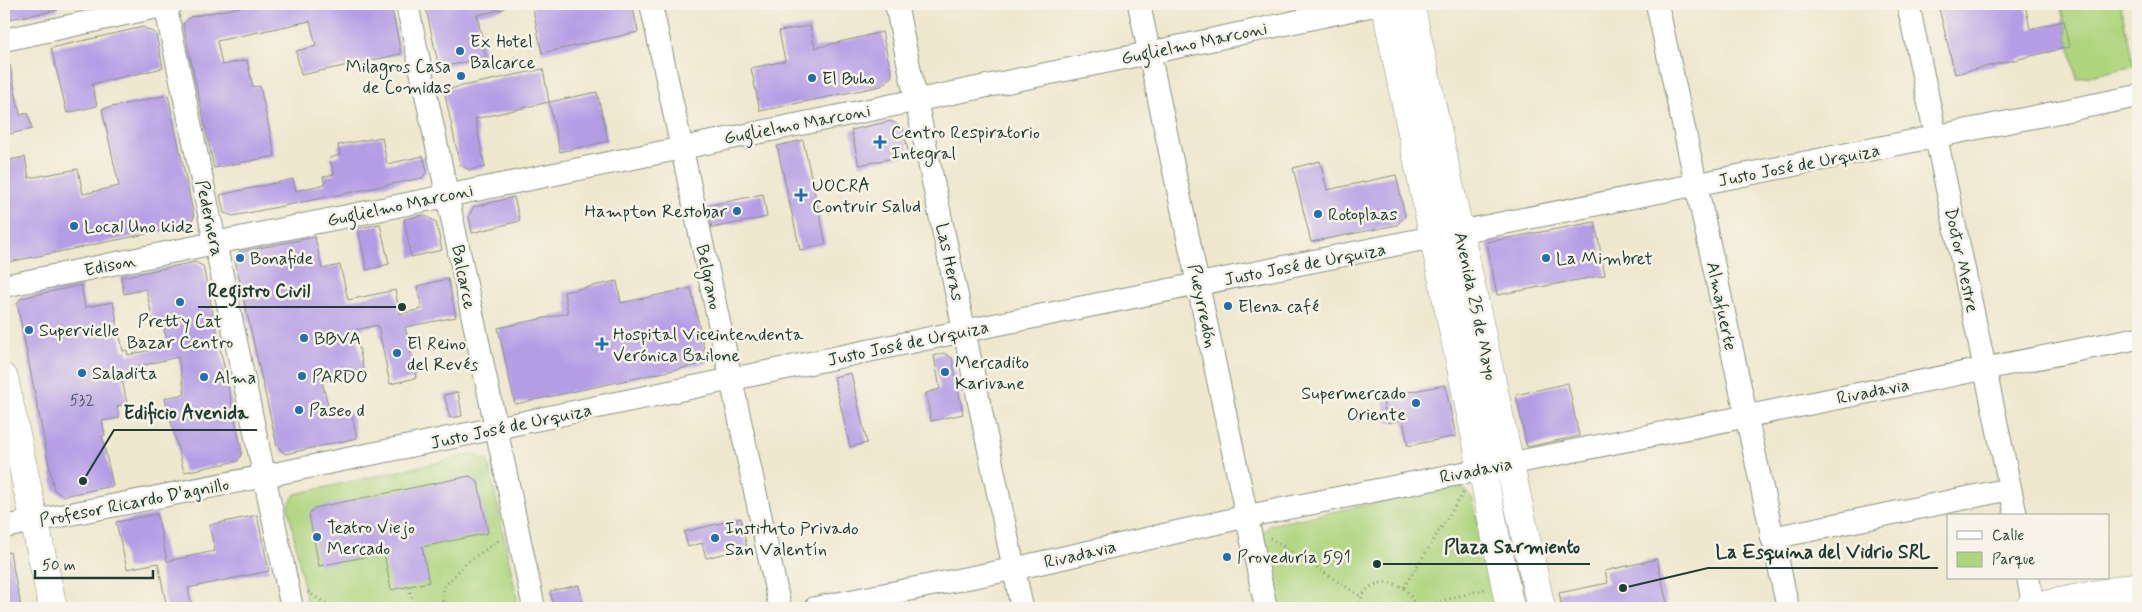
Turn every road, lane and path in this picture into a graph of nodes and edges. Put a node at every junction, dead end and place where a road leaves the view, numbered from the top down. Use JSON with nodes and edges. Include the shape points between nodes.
{"nodes":[{"id":1,"x":168,"y":4,"type":"edge"},
{"id":2,"x":407,"y":4,"type":"edge"},
{"id":3,"x":651,"y":4,"type":"edge"},
{"id":4,"x":896,"y":4,"type":"edge"},
{"id":5,"x":1139,"y":4,"type":"edge"},
{"id":6,"x":1379,"y":4,"type":"edge"},
{"id":7,"x":1385,"y":4,"type":"edge"},
{"id":8,"x":1410,"y":4,"type":"edge"},
{"id":9,"x":1656,"y":4,"type":"edge"},
{"id":10,"x":1908,"y":4,"type":"edge"},
{"id":11,"x":4,"y":40,"type":"edge"},
{"id":12,"x":1149,"y":52,"type":"junction"},
{"id":13,"x":2138,"y":96,"type":"edge"},
{"id":14,"x":916,"y":100,"type":"junction"},
{"id":15,"x":1936,"y":137,"type":"junction"},
{"id":16,"x":681,"y":148,"type":"junction"},
{"id":17,"x":1696,"y":186,"type":"junction"},
{"id":18,"x":447,"y":196,"type":"junction"},
{"id":19,"x":1460,"y":233,"type":"junction"},
{"id":20,"x":1434,"y":238,"type":"junction"},
{"id":21,"x":215,"y":243,"type":"junction"},
{"id":22,"x":1198,"y":285,"type":"junction"},
{"id":23,"x":4,"y":286,"type":"edge"},
{"id":24,"x":964,"y":331,"type":"junction"},
{"id":25,"x":2138,"y":338,"type":"edge"},
{"id":26,"x":1985,"y":368,"type":"junction"},
{"id":27,"x":4,"y":378,"type":"edge"},
{"id":28,"x":730,"y":380,"type":"junction"},
{"id":29,"x":1746,"y":416,"type":"junction"},
{"id":30,"x":495,"y":429,"type":"junction"},
{"id":31,"x":1509,"y":464,"type":"junction"},
{"id":32,"x":1482,"y":468,"type":"junction"},
{"id":33,"x":265,"y":476,"type":"junction"},
{"id":34,"x":2010,"y":489,"type":"junction"},
{"id":35,"x":1465,"y":490,"type":"dead end"},
{"id":36,"x":2016,"y":514,"type":"edge"},
{"id":37,"x":1248,"y":516,"type":"junction"},
{"id":38,"x":35,"y":521,"type":"junction"},
{"id":39,"x":4,"y":527,"type":"edge"},
{"id":40,"x":1262,"y":533,"type":"dead end"},
{"id":41,"x":504,"y":538,"type":"dead end"},
{"id":42,"x":1772,"y":538,"type":"junction"},
{"id":43,"x":1013,"y":569,"type":"junction"},
{"id":44,"x":2028,"y":580,"type":"edge"},
{"id":45,"x":2138,"y":586,"type":"edge"},
{"id":46,"x":304,"y":587,"type":"dead end"},
{"id":47,"x":409,"y":587,"type":"dead end"},
{"id":48,"x":1404,"y":587,"type":"junction"},
{"id":49,"x":1493,"y":587,"type":"dead end"},
{"id":50,"x":1362,"y":597,"type":"junction"},
{"id":51,"x":443,"y":601,"type":"junction"},
{"id":52,"x":438,"y":602,"type":"junction"},
{"id":53,"x":53,"y":608,"type":"edge"},
{"id":54,"x":292,"y":608,"type":"edge"},
{"id":55,"x":332,"y":608,"type":"edge"},
{"id":56,"x":414,"y":608,"type":"edge"},
{"id":57,"x":439,"y":608,"type":"edge"},
{"id":58,"x":456,"y":608,"type":"edge"},
{"id":59,"x":534,"y":608,"type":"edge"},
{"id":60,"x":780,"y":608,"type":"edge"},
{"id":61,"x":815,"y":608,"type":"edge"},
{"id":62,"x":1022,"y":608,"type":"edge"},
{"id":63,"x":1266,"y":608,"type":"edge"},
{"id":64,"x":1359,"y":608,"type":"edge"},
{"id":65,"x":1416,"y":608,"type":"edge"},
{"id":66,"x":1510,"y":608,"type":"edge"},
{"id":67,"x":1541,"y":608,"type":"edge"},
{"id":68,"x":1788,"y":608,"type":"edge"},
{"id":69,"x":2032,"y":608,"type":"edge"}],
"edges":[{"from":1,"to":11,"type":"street"},
{"from":1,"to":21,"type":"street","name":"Pedernera"},
{"from":2,"to":18,"type":"street","name":"Balcarce"},
{"from":3,"to":16,"type":"street","name":"Belgrano"},
{"from":4,"to":14,"type":"street","name":"Las Heras"},
{"from":5,"to":12,"type":"street","name":"Pueyrredón"},
{"from":6,"to":12,"type":"street","name":"Guglielmo Marconi"},
{"from":7,"to":20,"type":"main road","name":"Avenida 25 de Mayo"},
{"from":8,"to":19,"type":"main road","name":"Avenida 25 de Mayo"},
{"from":9,"to":17,"type":"street","name":"Almafuerte"},
{"from":10,"to":15,"type":"street","name":"Doctor Mestre"},
{"from":12,"to":14,"type":"street","name":"Guglielmo Marconi"},
{"from":12,"to":22,"type":"street","name":"Pueyrredón"},
{"from":13,"to":15,"type":"street","name":"Justo José de Urquiza"},
{"from":14,"to":16,"type":"street","name":"Guglielmo Marconi"},
{"from":14,"to":24,"type":"street","name":"Las Heras"},
{"from":15,"to":17,"type":"street","name":"Justo José de Urquiza"},
{"from":15,"to":26,"type":"street","name":"Doctor Mestre"},
{"from":16,"to":18,"type":"street","name":"Guglielmo Marconi"},
{"from":16,"to":28,"type":"street","name":"Belgrano"},
{"from":17,"to":19,"type":"street","name":"Justo José de Urquiza"},
{"from":17,"to":29,"type":"street","name":"Almafuerte"},
{"from":18,"to":21,"type":"street","name":"Guglielmo Marconi"},
{"from":18,"to":30,"type":"street","name":"Balcarce"},
{"from":19,"to":20,"type":"street","name":"Justo José de Urquiza"},
{"from":19,"to":31,"type":"main road","name":"Avenida 25 de Mayo"},
{"from":20,"to":22,"type":"street","name":"Justo José de Urquiza"},
{"from":20,"to":32,"type":"main road","name":"Avenida 25 de Mayo"},
{"from":21,"to":23,"type":"street","name":"Edison"},
{"from":21,"to":33,"type":"street","name":"Pedernera"},
{"from":22,"to":24,"type":"street","name":"Justo José de Urquiza"},
{"from":22,"to":37,"type":"street","name":"Pueyrredón"},
{"from":24,"to":28,"type":"street","name":"Justo José de Urquiza"},
{"from":24,"to":43,"type":"street","name":"Las Heras"},
{"from":25,"to":26,"type":"street","name":"Rivadavia"},
{"from":26,"to":29,"type":"street","name":"Rivadavia"},
{"from":26,"to":34,"type":"street","name":"Doctor Mestre"},
{"from":27,"to":38,"type":"main road"},
{"from":28,"to":30,"type":"street","name":"Justo José de Urquiza"},
{"from":28,"to":60,"type":"street","name":"Belgrano"},
{"from":29,"to":31,"type":"street","name":"Rivadavia"},
{"from":29,"to":42,"type":"street","name":"Almafuerte"},
{"from":30,"to":33,"type":"street","name":"Justo José de Urquiza"},
{"from":30,"to":59,"type":"street","name":"Balcarce"},
{"from":31,"to":32,"type":"street","name":"Rivadavia"},
{"from":31,"to":67,"type":"main road","name":"Avenida 25 de Mayo"},
{"from":32,"to":37,"type":"street","name":"Rivadavia"},
{"from":32,"to":66,"type":"main road","name":"Avenida 25 de Mayo"},
{"from":33,"to":38,"type":"street","name":"Profesor Ricardo D'agnillo"},
{"from":33,"to":54,"type":"street","name":"Pedernera"},
{"from":34,"to":36,"type":"street","name":"Doctor Mestre"},
{"from":34,"to":42,"type":"street"},
{"from":35,"to":48,"type":"path"},
{"from":37,"to":43,"type":"street","name":"Rivadavia"},
{"from":37,"to":63,"type":"street","name":"Pueyrredón"},
{"from":38,"to":39,"type":"street","name":"Profesor Ricardo D'agnillo"},
{"from":38,"to":53,"type":"main road"},
{"from":40,"to":50,"type":"path"},
{"from":41,"to":51,"type":"path","via":[[466,563],[443,588]]},
{"from":42,"to":68,"type":"street","name":"Almafuerte"},
{"from":43,"to":61,"type":"street","name":"Rivadavia"},
{"from":43,"to":62,"type":"street","name":"Las Heras"},
{"from":44,"to":69,"type":"street"},
{"from":45,"to":69,"type":"main road"},
{"from":46,"to":55,"type":"path"},
{"from":47,"to":56,"type":"path"},
{"from":48,"to":50,"type":"path","via":[[1386,582],[1376,584]]},
{"from":48,"to":65,"type":"path"},
{"from":49,"to":65,"type":"path"},
{"from":50,"to":64,"type":"path"},
{"from":51,"to":52,"type":"path"},
{"from":51,"to":58,"type":"path"},
{"from":52,"to":56,"type":"path"},
{"from":52,"to":57,"type":"path"}]}
